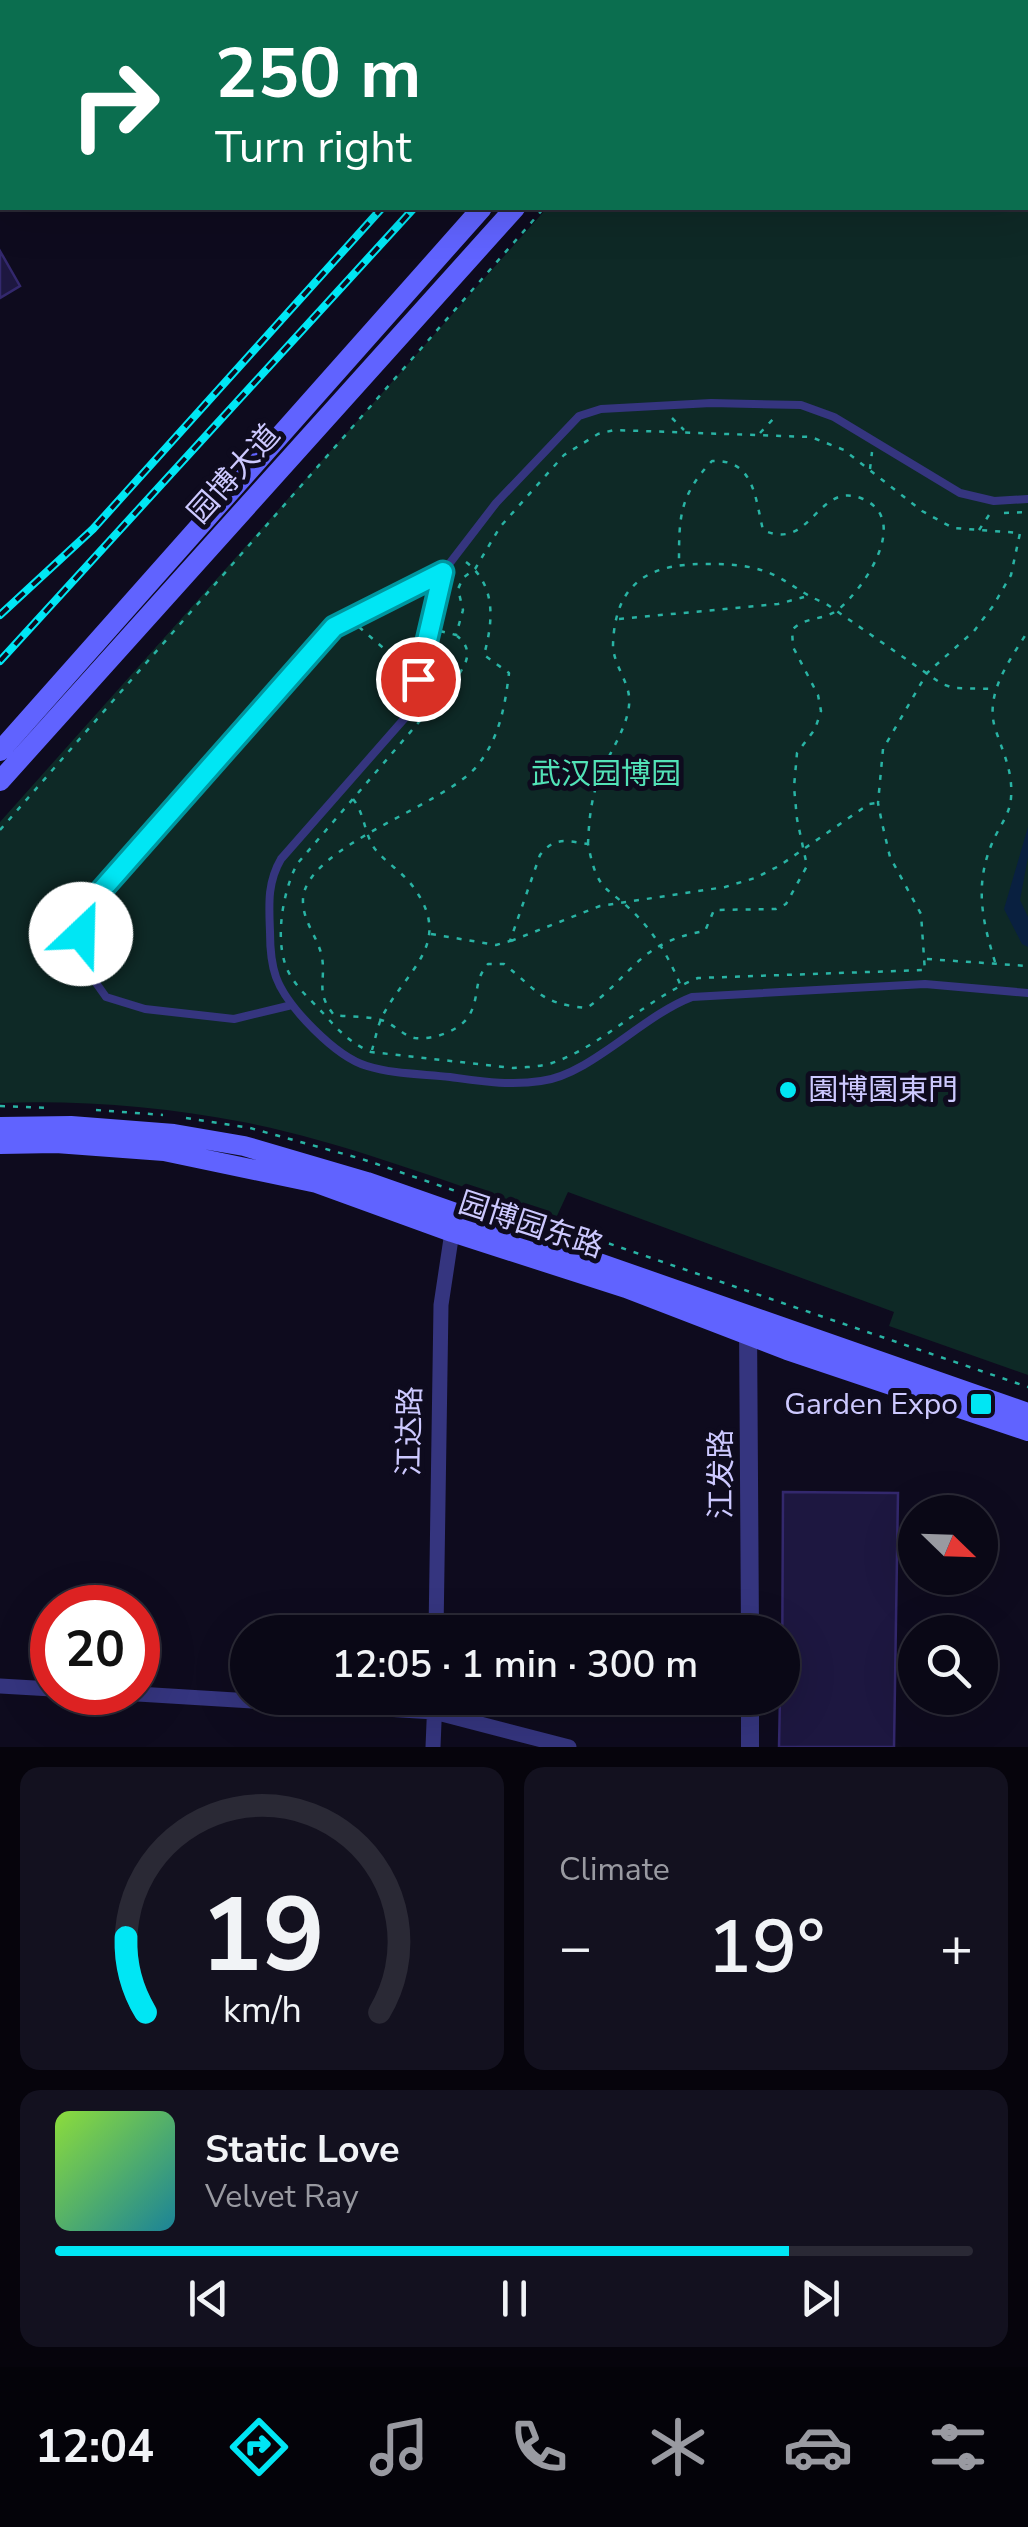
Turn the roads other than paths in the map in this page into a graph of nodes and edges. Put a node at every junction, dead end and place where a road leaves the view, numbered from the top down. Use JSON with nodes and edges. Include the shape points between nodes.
{"nodes":[{"id":1,"x":480,"y":210,"type":"edge"},
{"id":2,"x":513,"y":210,"type":"edge"},
{"id":3,"x":1028,"y":499,"type":"edge"},
{"id":4,"x":443,"y":572,"type":"junction"},
{"id":5,"x":0,"y":751,"type":"edge"},
{"id":6,"x":0,"y":781,"type":"edge"},
{"id":7,"x":1028,"y":993,"type":"edge"},
{"id":8,"x":292,"y":1005,"type":"junction"},
{"id":9,"x":0,"y":1127,"type":"edge"},
{"id":10,"x":0,"y":1144,"type":"edge"},
{"id":11,"x":452,"y":1232,"type":"junction"},
{"id":12,"x":748,"y":1325,"type":"junction"},
{"id":13,"x":1028,"y":1413,"type":"edge"},
{"id":14,"x":1028,"y":1431,"type":"edge"},
{"id":15,"x":436,"y":1615,"type":"edge"},
{"id":16,"x":750,"y":1615,"type":"edge"},
{"id":17,"x":0,"y":1686,"type":"edge"},
{"id":18,"x":30,"y":1688,"type":"edge"},
{"id":19,"x":160,"y":1694,"type":"edge"},
{"id":20,"x":230,"y":1697,"type":"edge"},
{"id":21,"x":434,"y":1715,"type":"edge"},
{"id":22,"x":466,"y":1715,"type":"edge"},
{"id":23,"x":750,"y":1715,"type":"edge"},
{"id":24,"x":433,"y":1747,"type":"edge"},
{"id":25,"x":569,"y":1747,"type":"edge"},
{"id":26,"x":750,"y":1747,"type":"edge"}],
"edges":[{"from":1,"to":5,"type":"main road","name":"园博大道"},
{"from":2,"to":6,"type":"main road","name":"园博大道"},
{"from":3,"to":4,"type":"lane","via":[[960,493],[834,417],[801,405],[601,409],[564,429]]},
{"from":4,"to":8,"type":"lane","via":[[404,719],[271,877],[271,960]]},
{"from":4,"to":8,"type":"lane","via":[[334,627],[84,910],[79,960],[106,997],[145,1009],[234,1019]]},
{"from":7,"to":8,"type":"lane","via":[[925,984],[684,1000],[562,1075],[504,1084],[367,1066],[345,1056]]},
{"from":9,"to":12,"type":"main road","name":"园博园东路","via":[[174,1134],[244,1146],[367,1182]]},
{"from":10,"to":11,"type":"main road","name":"园博园东路","via":[[104,1145],[236,1164],[317,1182]]},
{"from":11,"to":12,"type":"main road","name":"园博园东路"},
{"from":11,"to":15,"type":"street","name":"江达路","via":[[441,1305]]},
{"from":12,"to":13,"type":"main road","name":"园博园东路"},
{"from":12,"to":14,"type":"main road","name":"园博园东路"},
{"from":12,"to":16,"type":"street","name":"江发路"},
{"from":17,"to":18,"type":"street"},
{"from":19,"to":20,"type":"street"},
{"from":21,"to":24,"type":"street"},
{"from":22,"to":25,"type":"street"},
{"from":23,"to":26,"type":"street"}]}
